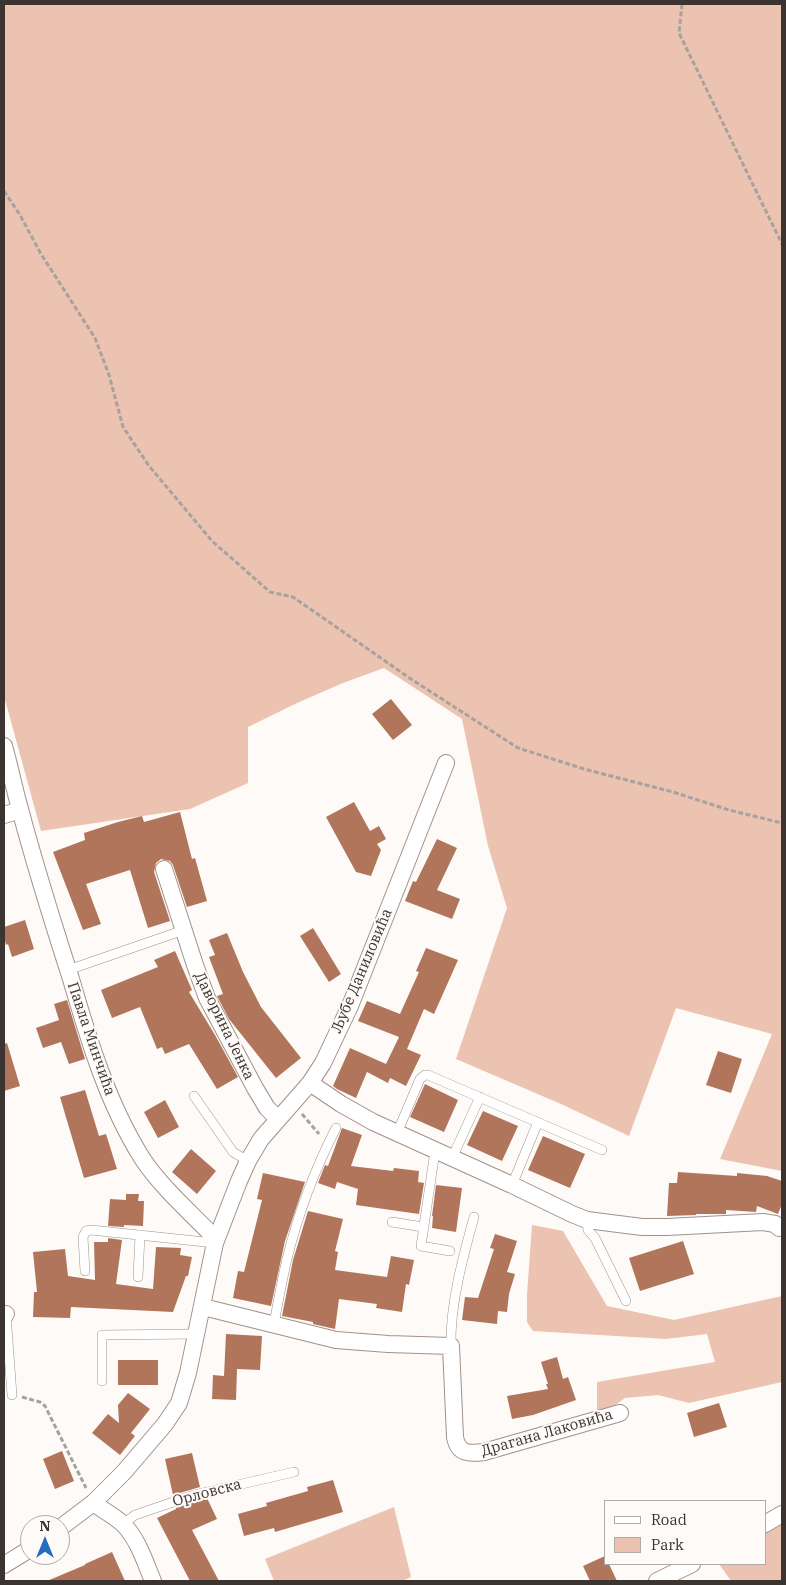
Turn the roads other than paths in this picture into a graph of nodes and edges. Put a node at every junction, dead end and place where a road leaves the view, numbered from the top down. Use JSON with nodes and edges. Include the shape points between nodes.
{"nodes":[{"id":1,"x":4,"y":746,"type":"edge"},
{"id":2,"x":446,"y":763,"type":"dead end"},
{"id":3,"x":20,"y":810,"type":"junction"},
{"id":4,"x":4,"y":815,"type":"edge"},
{"id":5,"x":164,"y":869,"type":"dead end"},
{"id":6,"x":184,"y":930,"type":"junction"},
{"id":7,"x":68,"y":970,"type":"junction"},
{"id":8,"x":310,"y":1083,"type":"junction"},
{"id":9,"x":194,"y":1096,"type":"dead end"},
{"id":10,"x":480,"y":1096,"type":"junction"},
{"id":11,"x":278,"y":1119,"type":"junction"},
{"id":12,"x":538,"y":1122,"type":"junction"},
{"id":13,"x":336,"y":1128,"type":"dead end"},
{"id":14,"x":397,"y":1132,"type":"junction"},
{"id":15,"x":602,"y":1150,"type":"dead end"},
{"id":16,"x":435,"y":1151,"type":"junction"},
{"id":17,"x":452,"y":1158,"type":"junction"},
{"id":18,"x":248,"y":1161,"type":"junction"},
{"id":19,"x":512,"y":1184,"type":"junction"},
{"id":20,"x":474,"y":1217,"type":"dead end"},
{"id":21,"x":587,"y":1220,"type":"junction"},
{"id":22,"x":392,"y":1222,"type":"dead end"},
{"id":23,"x":423,"y":1227,"type":"junction"},
{"id":24,"x":779,"y":1228,"type":"dead end"},
{"id":25,"x":140,"y":1235,"type":"junction"},
{"id":26,"x":216,"y":1241,"type":"junction"},
{"id":27,"x":450,"y":1251,"type":"dead end"},
{"id":28,"x":85,"y":1270,"type":"dead end"},
{"id":29,"x":138,"y":1277,"type":"dead end"},
{"id":30,"x":626,"y":1301,"type":"dead end"},
{"id":31,"x":202,"y":1307,"type":"junction"},
{"id":32,"x":5,"y":1314,"type":"edge"},
{"id":33,"x":274,"y":1324,"type":"junction"},
{"id":34,"x":196,"y":1334,"type":"junction"},
{"id":35,"x":451,"y":1346,"type":"junction"},
{"id":36,"x":102,"y":1381,"type":"dead end"},
{"id":37,"x":12,"y":1395,"type":"road end"},
{"id":38,"x":620,"y":1413,"type":"dead end"},
{"id":39,"x":294,"y":1472,"type":"dead end"},
{"id":40,"x":93,"y":1503,"type":"junction"},
{"id":41,"x":782,"y":1514,"type":"edge"},
{"id":42,"x":70,"y":1520,"type":"edge"},
{"id":43,"x":766,"y":1523,"type":"edge"},
{"id":44,"x":123,"y":1524,"type":"junction"},
{"id":45,"x":20,"y":1555,"type":"edge"},
{"id":46,"x":4,"y":1565,"type":"edge"},
{"id":47,"x":690,"y":1565,"type":"edge"},
{"id":48,"x":153,"y":1581,"type":"edge"},
{"id":49,"x":657,"y":1581,"type":"edge"}],
"edges":[{"from":1,"to":3,"type":"street","name":"Павла Минчића"},
{"from":2,"to":8,"type":"street","name":"Љубе Даниловића","via":[[350,1006]]},
{"from":3,"to":4,"type":"street"},
{"from":3,"to":7,"type":"street","name":"Павла Минчића"},
{"from":5,"to":6,"type":"street","name":"Даворина Јенка"},
{"from":6,"to":7,"type":"lane"},
{"from":6,"to":11,"type":"street","name":"Даворина Јенка","via":[[207,998],[255,1088]]},
{"from":7,"to":26,"type":"street","name":"Павла Минчића","via":[[100,1071],[127,1132],[143,1160]]},
{"from":8,"to":11,"type":"street","name":"Љубе Даниловића"},
{"from":8,"to":14,"type":"street","via":[[341,1104]]},
{"from":9,"to":18,"type":"lane","via":[[233,1152]]},
{"from":10,"to":12,"type":"lane"},
{"from":10,"to":14,"type":"lane","via":[[425,1075],[420,1079]]},
{"from":10,"to":17,"type":"lane"},
{"from":11,"to":18,"type":"street","name":"Љубе Даниловића"},
{"from":12,"to":15,"type":"lane"},
{"from":12,"to":19,"type":"lane"},
{"from":13,"to":33,"type":"lane","via":[[304,1204]]},
{"from":14,"to":16,"type":"street"},
{"from":16,"to":17,"type":"street"},
{"from":16,"to":23,"type":"lane"},
{"from":17,"to":19,"type":"street"},
{"from":18,"to":26,"type":"street","name":"Љубе Даниловића"},
{"from":19,"to":21,"type":"street"},
{"from":20,"to":35,"type":"lane","name":"Драгана Лаковића","via":[[460,1274]]},
{"from":21,"to":24,"type":"street","via":[[642,1227],[763,1222]]},
{"from":21,"to":30,"type":"lane","via":[[588,1230]]},
{"from":22,"to":23,"type":"lane"},
{"from":23,"to":27,"type":"lane","via":[[420,1246]]},
{"from":25,"to":26,"type":"lane"},
{"from":25,"to":28,"type":"lane","via":[[86,1231],[83,1237]]},
{"from":25,"to":29,"type":"lane"},
{"from":26,"to":31,"type":"street","name":"Љубе Даниловића"},
{"from":31,"to":33,"type":"street"},
{"from":31,"to":34,"type":"street","name":"Љубе Даниловића"},
{"from":32,"to":37,"type":"lane"},
{"from":33,"to":35,"type":"street","via":[[348,1341]]},
{"from":34,"to":36,"type":"lane","via":[[102,1335]]},
{"from":34,"to":40,"type":"street","name":"Љубе Даниловића","via":[[188,1373],[172,1415]]},
{"from":35,"to":38,"type":"street","name":"Драгана Лаковића","via":[[455,1437],[456,1444],[464,1452],[484,1452]]},
{"from":39,"to":44,"type":"lane","name":"Орловска","via":[[194,1495],[135,1515]]},
{"from":40,"to":42,"type":"street","name":"Љубе Даниловића"},
{"from":40,"to":44,"type":"street"},
{"from":41,"to":43,"type":"street"},
{"from":44,"to":48,"type":"street","via":[[136,1543]]},
{"from":45,"to":46,"type":"street"},
{"from":47,"to":49,"type":"street"}]}
